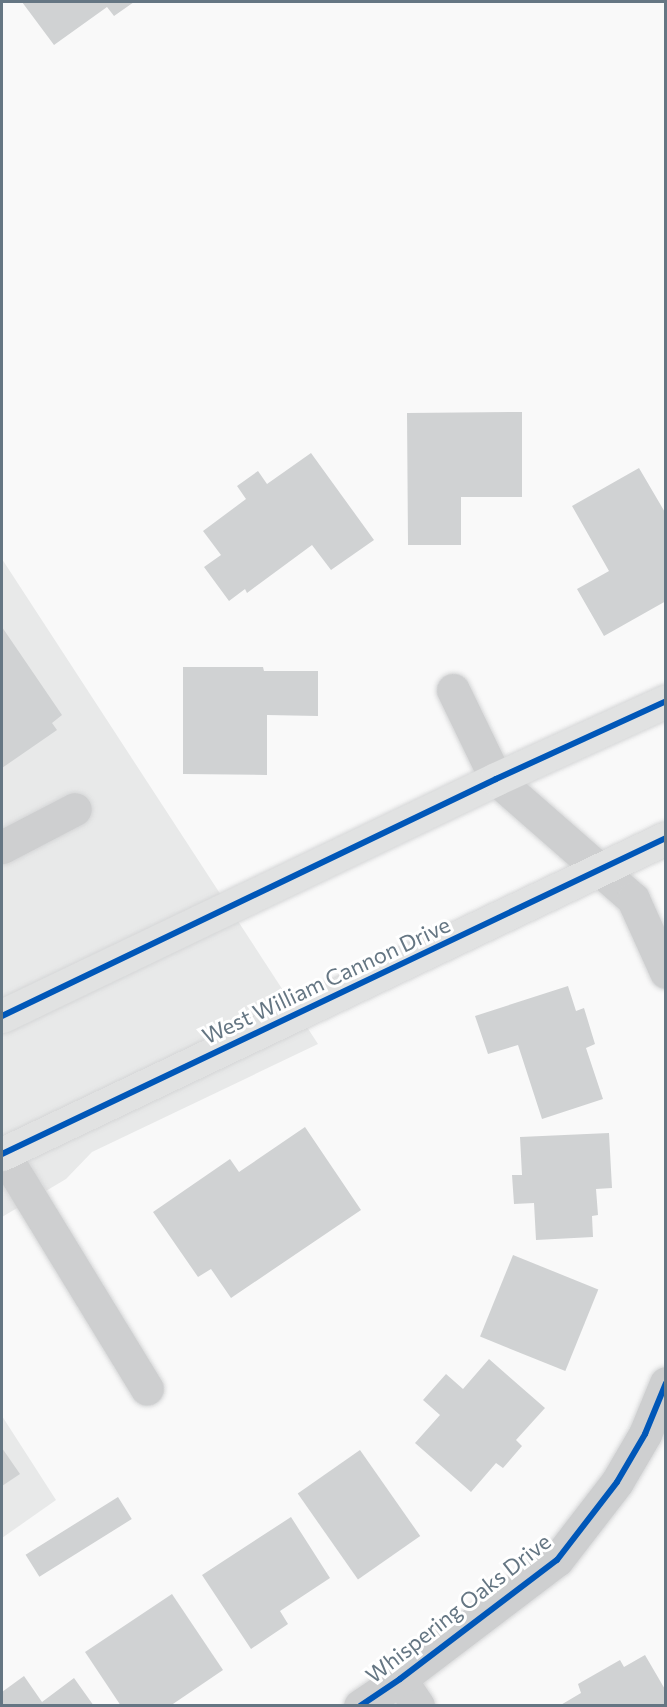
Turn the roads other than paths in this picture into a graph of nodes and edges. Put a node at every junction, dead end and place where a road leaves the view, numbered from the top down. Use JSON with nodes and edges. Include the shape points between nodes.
{"nodes":[{"id":1,"x":453,"y":690,"type":"dead end"},
{"id":2,"x":666,"y":701,"type":"edge"},
{"id":3,"x":496,"y":778,"type":"junction"},
{"id":4,"x":75,"y":809,"type":"dead end"},
{"id":5,"x":666,"y":838,"type":"edge"},
{"id":6,"x":2,"y":847,"type":"edge"},
{"id":7,"x":600,"y":869,"type":"junction"},
{"id":8,"x":666,"y":972,"type":"edge"},
{"id":9,"x":2,"y":1016,"type":"edge"},
{"id":10,"x":2,"y":1154,"type":"edge"},
{"id":11,"x":666,"y":1383,"type":"edge"},
{"id":12,"x":147,"y":1389,"type":"dead end"},
{"id":13,"x":400,"y":1679,"type":"junction"},
{"id":14,"x":360,"y":1706,"type":"edge"},
{"id":15,"x":418,"y":1706,"type":"edge"}],
"edges":[{"from":1,"to":3,"type":"street"},
{"from":2,"to":3,"type":"main road"},
{"from":3,"to":7,"type":"street"},
{"from":3,"to":9,"type":"main road"},
{"from":4,"to":6,"type":"street"},
{"from":5,"to":7,"type":"main road","name":"West William Cannon Drive"},
{"from":7,"to":8,"type":"street","via":[[633,898]]},
{"from":7,"to":10,"type":"main road","name":"West William Cannon Drive"},
{"from":10,"to":12,"type":"street"},
{"from":11,"to":13,"type":"street","name":"Whispering Oaks Drive","via":[[645,1434],[617,1482],[557,1560]]},
{"from":13,"to":14,"type":"street","name":"Whispering Oaks Drive"},
{"from":13,"to":15,"type":"street"}]}
